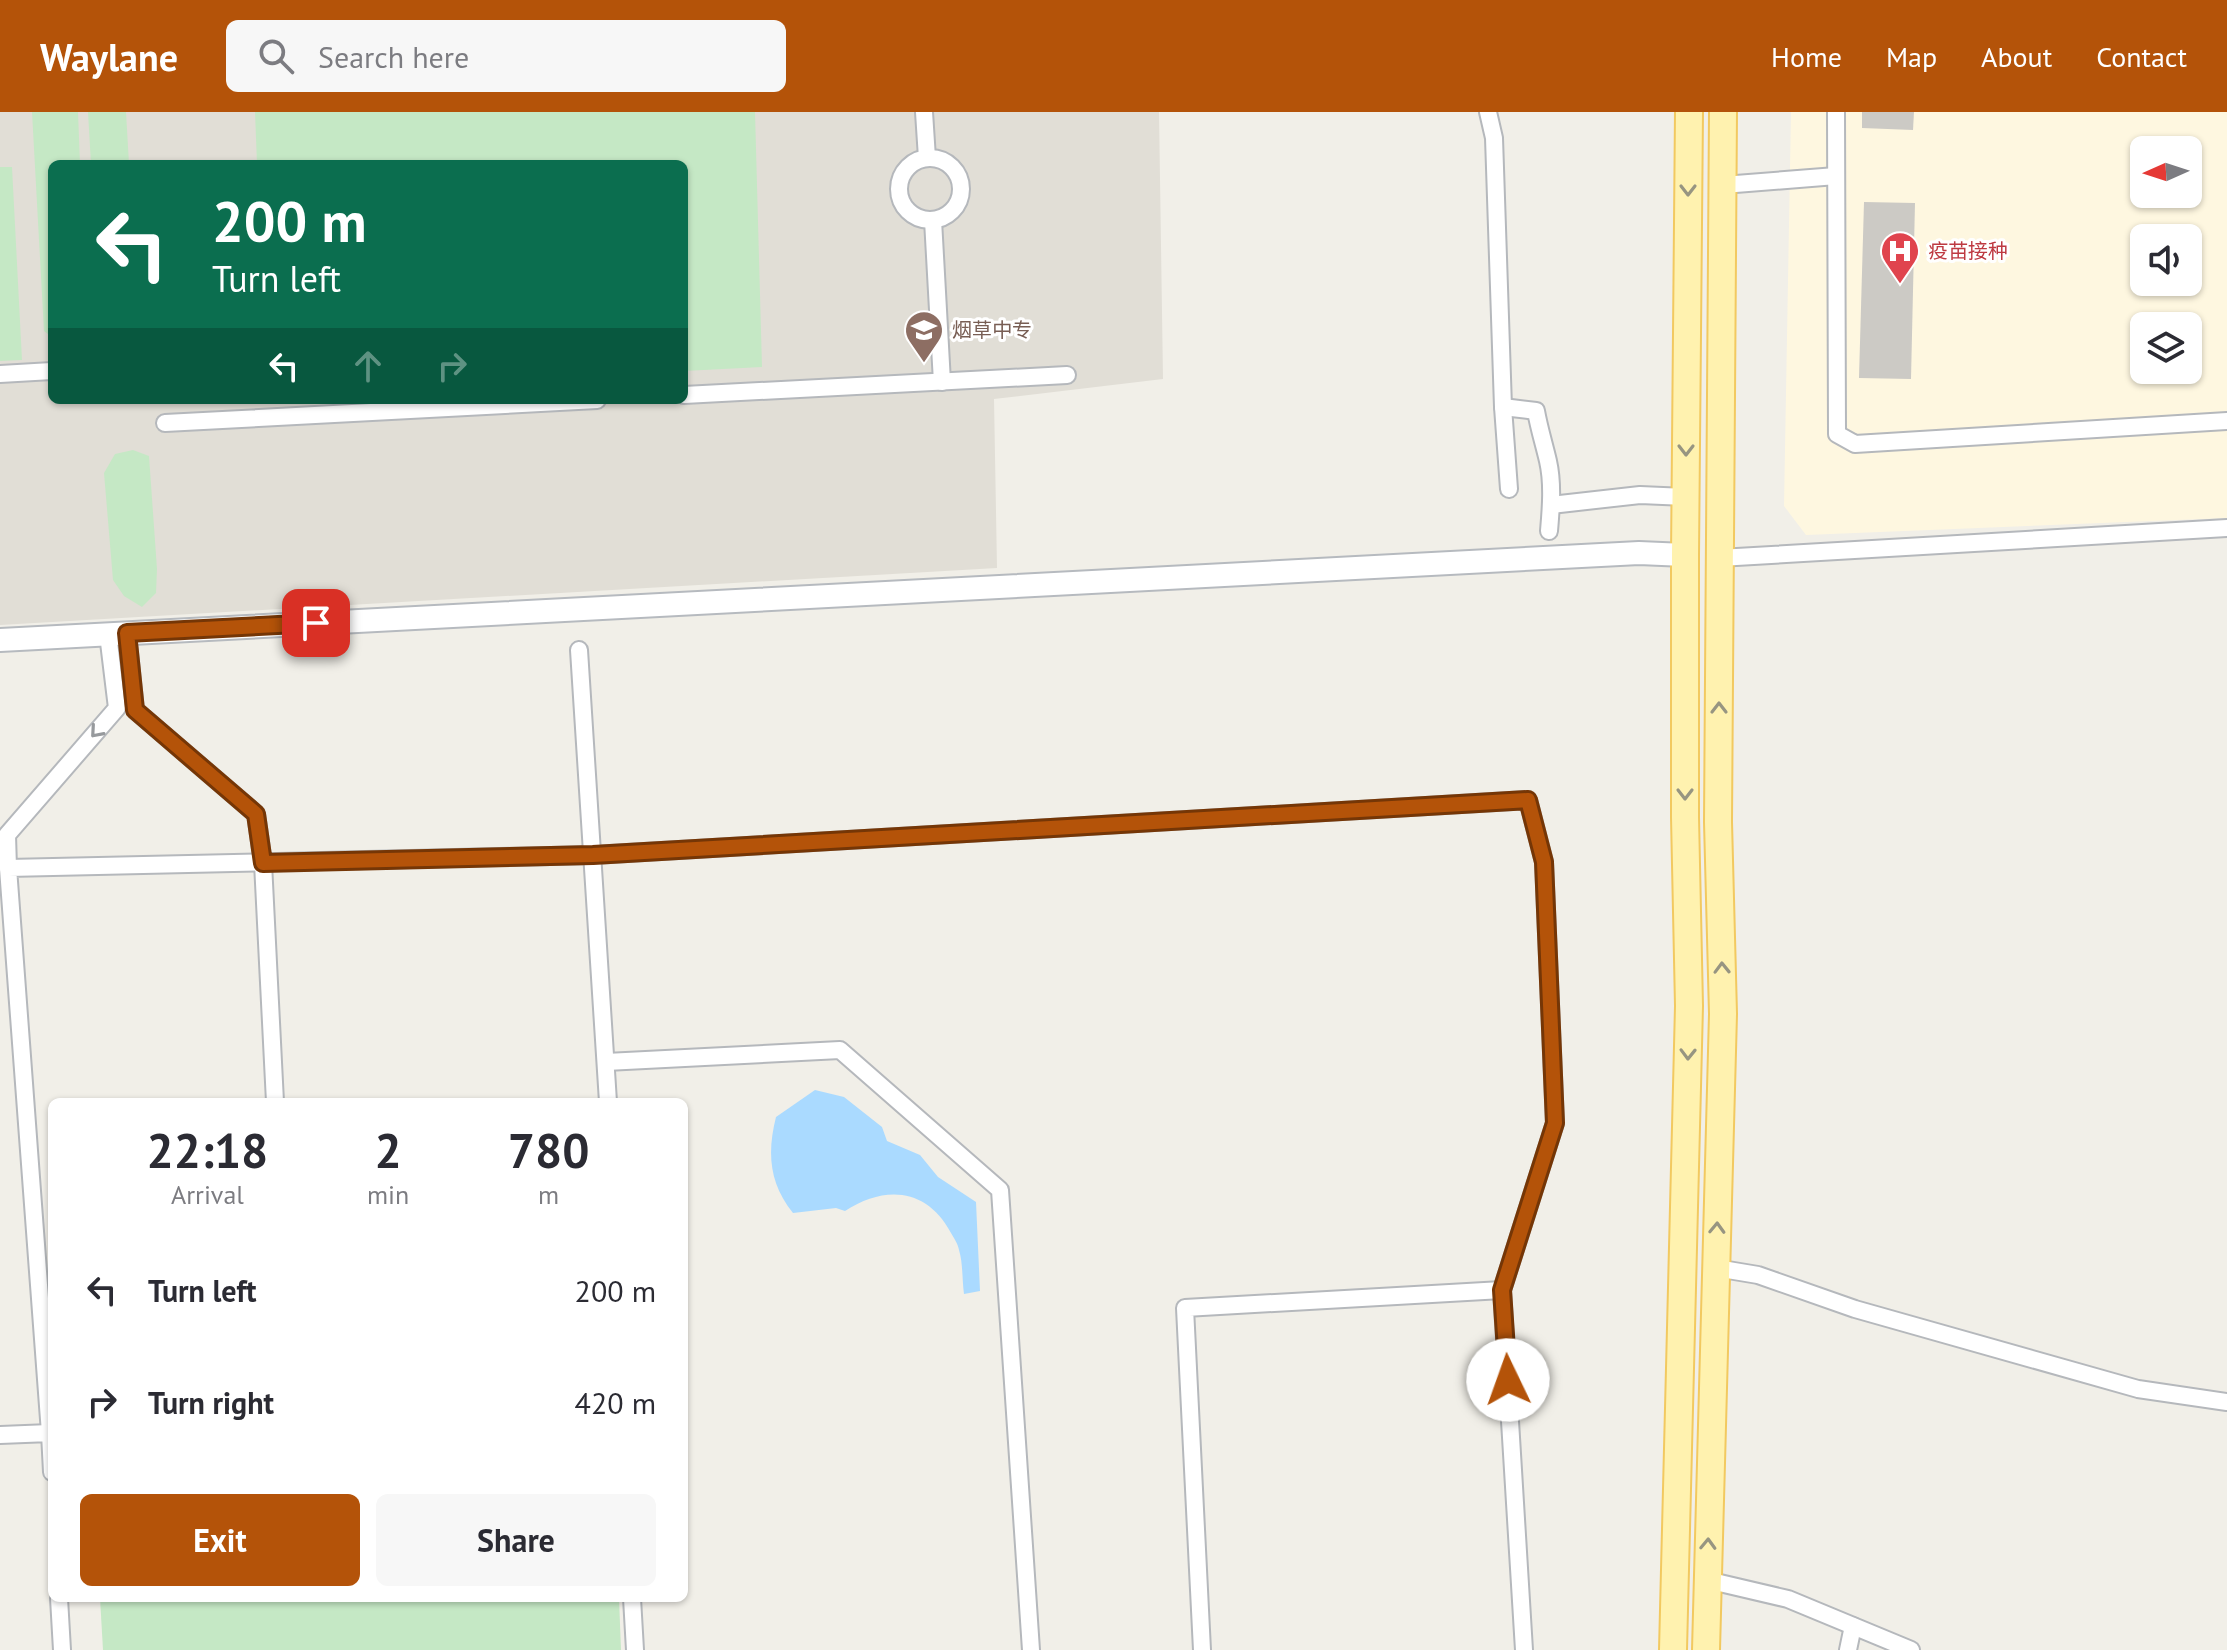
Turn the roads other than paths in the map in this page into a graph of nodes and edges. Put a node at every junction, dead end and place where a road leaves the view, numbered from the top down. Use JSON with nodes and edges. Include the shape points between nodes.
{"nodes":[{"id":1,"x":924,"y":112,"type":"edge"},
{"id":2,"x":1488,"y":112,"type":"edge"},
{"id":3,"x":1689,"y":112,"type":"edge"},
{"id":4,"x":1723,"y":112,"type":"edge"},
{"id":5,"x":1836,"y":112,"type":"edge"},
{"id":6,"x":927,"y":158,"type":"junction"},
{"id":7,"x":1836,"y":176,"type":"junction"},
{"id":8,"x":1723,"y":185,"type":"junction"},
{"id":9,"x":933,"y":220,"type":"junction"},
{"id":10,"x":48,"y":371,"type":"edge"},
{"id":11,"x":0,"y":374,"type":"edge"},
{"id":12,"x":1067,"y":375,"type":"dead end"},
{"id":13,"x":942,"y":382,"type":"junction"},
{"id":14,"x":688,"y":395,"type":"edge"},
{"id":15,"x":522,"y":404,"type":"edge"},
{"id":16,"x":1503,"y":407,"type":"junction"},
{"id":17,"x":2227,"y":421,"type":"edge"},
{"id":18,"x":165,"y":423,"type":"dead end"},
{"id":19,"x":1509,"y":489,"type":"dead end"},
{"id":20,"x":1686,"y":497,"type":"junction"},
{"id":21,"x":1551,"y":505,"type":"junction"},
{"id":22,"x":2227,"y":528,"type":"edge"},
{"id":23,"x":1549,"y":531,"type":"dead end"},
{"id":24,"x":1685,"y":555,"type":"junction"},
{"id":25,"x":1719,"y":558,"type":"junction"},
{"id":26,"x":118,"y":634,"type":"junction"},
{"id":27,"x":0,"y":640,"type":"edge"},
{"id":28,"x":579,"y":650,"type":"dead end"},
{"id":29,"x":593,"y":855,"type":"junction"},
{"id":30,"x":263,"y":863,"type":"junction"},
{"id":31,"x":8,"y":868,"type":"junction"},
{"id":32,"x":606,"y":1062,"type":"junction"},
{"id":33,"x":275,"y":1098,"type":"edge"},
{"id":34,"x":608,"y":1098,"type":"edge"},
{"id":35,"x":1716,"y":1268,"type":"junction"},
{"id":36,"x":1502,"y":1290,"type":"junction"},
{"id":37,"x":48,"y":1394,"type":"edge"},
{"id":38,"x":2227,"y":1402,"type":"edge"},
{"id":39,"x":48,"y":1433,"type":"edge"},
{"id":40,"x":0,"y":1435,"type":"edge"},
{"id":41,"x":1707,"y":1580,"type":"junction"},
{"id":42,"x":59,"y":1602,"type":"edge"},
{"id":43,"x":632,"y":1602,"type":"edge"},
{"id":44,"x":1853,"y":1626,"type":"junction"},
{"id":45,"x":62,"y":1650,"type":"edge"},
{"id":46,"x":635,"y":1650,"type":"edge"},
{"id":47,"x":1031,"y":1650,"type":"edge"},
{"id":48,"x":1202,"y":1650,"type":"edge"},
{"id":49,"x":1524,"y":1650,"type":"edge"},
{"id":50,"x":1673,"y":1650,"type":"edge"},
{"id":51,"x":1706,"y":1650,"type":"edge"},
{"id":52,"x":1848,"y":1650,"type":"edge"},
{"id":53,"x":1911,"y":1650,"type":"edge"}],
"edges":[{"from":1,"to":6,"type":"street"},
{"from":2,"to":16,"type":"street","via":[[1494,138]]},
{"from":3,"to":20,"type":"main road","one_way":true},
{"from":4,"to":8,"type":"main road"},
{"from":5,"to":7,"type":"street"},
{"from":6,"to":9,"type":"street","via":[[947,163],[961,190],[954,209]]},
{"from":6,"to":9,"type":"street","via":[[908,166],[899,194],[908,211]]},
{"from":7,"to":8,"type":"street"},
{"from":7,"to":17,"type":"street","via":[[1837,434],[1855,444]]},
{"from":8,"to":25,"type":"main road"},
{"from":9,"to":13,"type":"street"},
{"from":10,"to":11,"type":"street"},
{"from":12,"to":13,"type":"street"},
{"from":13,"to":14,"type":"street"},
{"from":15,"to":18,"type":"street"},
{"from":16,"to":19,"type":"street"},
{"from":16,"to":21,"type":"street","via":[[1536,411],[1549,463]]},
{"from":20,"to":21,"type":"street","via":[[1640,495]]},
{"from":20,"to":24,"type":"main road"},
{"from":21,"to":23,"type":"street"},
{"from":22,"to":25,"type":"street"},
{"from":24,"to":26,"type":"street","via":[[1623,554]]},
{"from":24,"to":50,"type":"main road","one_way":true,"via":[[1689,1006]]},
{"from":35,"to":25,"type":"main road","one_way":true,"via":[[1723,1014]]},
{"from":26,"to":27,"type":"street"},
{"from":26,"to":30,"type":"street","via":[[135,710],[256,814]]},
{"from":26,"to":31,"type":"street","one_way":true,"via":[[117,708],[7,835]]},
{"from":28,"to":29,"type":"street"},
{"from":29,"to":30,"type":"street"},
{"from":29,"to":32,"type":"street"},
{"from":29,"to":36,"type":"street","via":[[1528,800],[1544,862],[1555,1123]]},
{"from":30,"to":31,"type":"street"},
{"from":30,"to":33,"type":"street"},
{"from":31,"to":37,"type":"street"},
{"from":32,"to":34,"type":"street"},
{"from":32,"to":47,"type":"street","via":[[840,1050],[1000,1190]]},
{"from":35,"to":38,"type":"street","via":[[1758,1275],[1855,1309],[2138,1389]]},
{"from":41,"to":35,"type":"main road","one_way":true},
{"from":36,"to":48,"type":"street","via":[[1185,1308]]},
{"from":36,"to":49,"type":"street"},
{"from":39,"to":40,"type":"street"},
{"from":41,"to":44,"type":"street","via":[[1788,1599]]},
{"from":41,"to":51,"type":"main road"},
{"from":42,"to":45,"type":"street"},
{"from":43,"to":46,"type":"street"},
{"from":44,"to":52,"type":"street"},
{"from":44,"to":53,"type":"street"}]}
